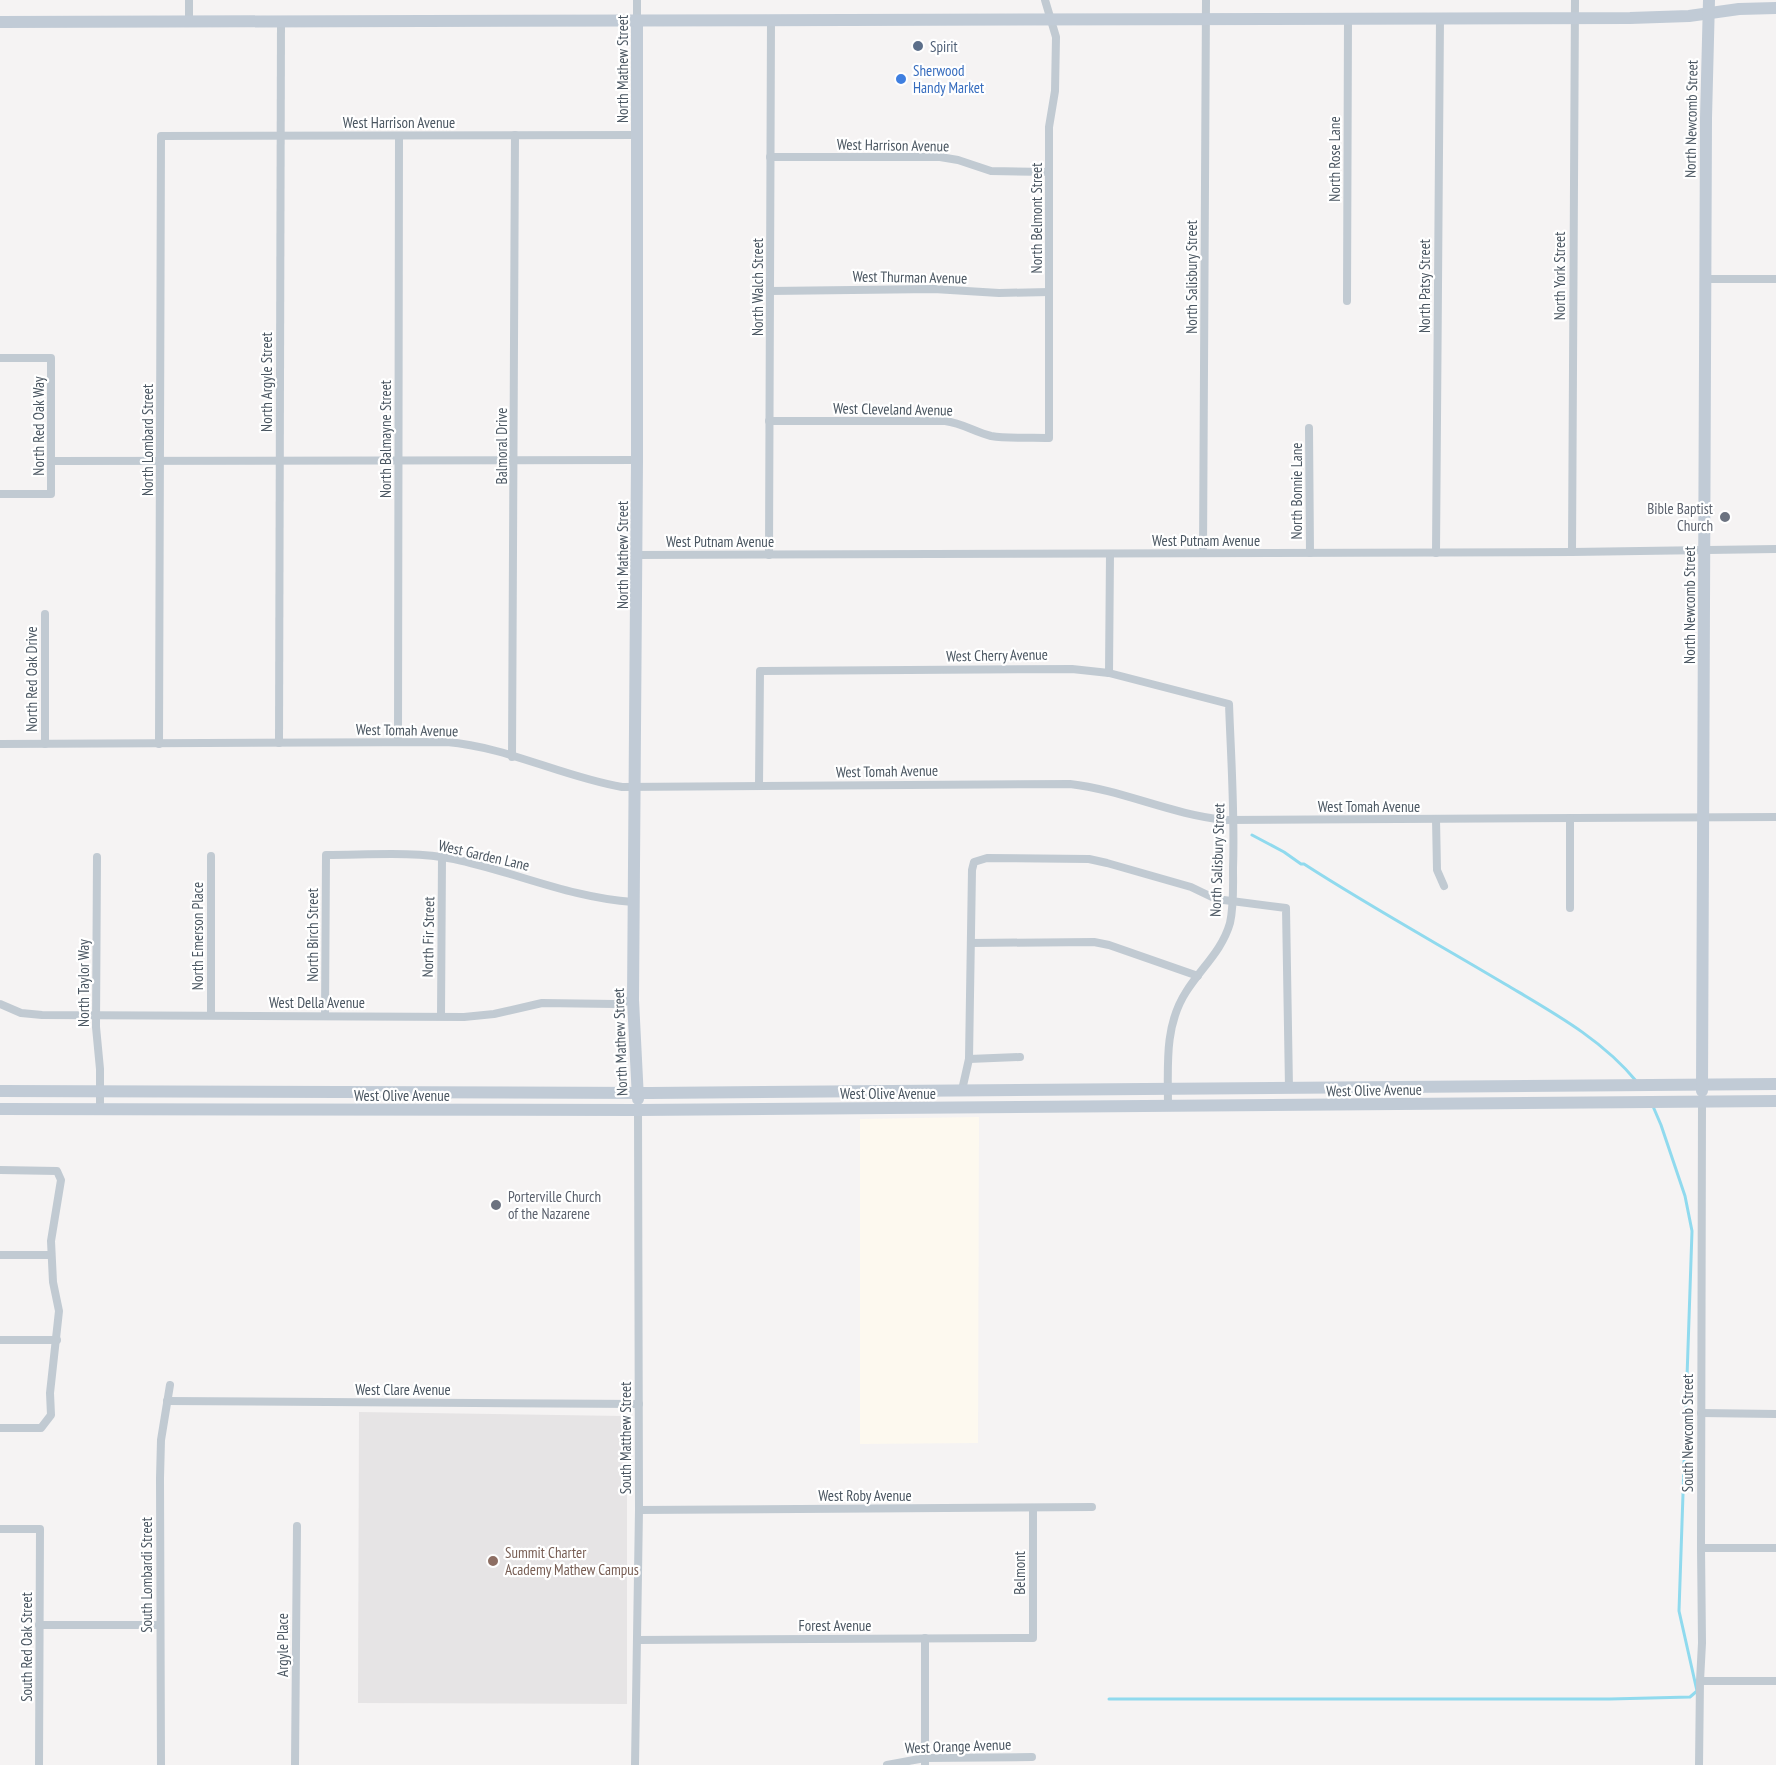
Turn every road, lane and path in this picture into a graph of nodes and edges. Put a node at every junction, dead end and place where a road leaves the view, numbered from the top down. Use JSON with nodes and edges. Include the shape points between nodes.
{"nodes":[{"id":1,"x":189,"y":0,"type":"edge"},
{"id":2,"x":638,"y":0,"type":"edge"},
{"id":3,"x":1045,"y":0,"type":"edge"},
{"id":4,"x":1206,"y":0,"type":"edge"},
{"id":5,"x":1575,"y":0,"type":"edge"},
{"id":6,"x":1709,"y":0,"type":"edge"},
{"id":7,"x":1776,"y":8,"type":"edge"},
{"id":8,"x":1708,"y":14,"type":"junction"},
{"id":9,"x":1348,"y":18,"type":"junction"},
{"id":10,"x":1440,"y":18,"type":"junction"},
{"id":11,"x":1574,"y":18,"type":"junction"},
{"id":12,"x":1049,"y":19,"type":"junction"},
{"id":13,"x":1206,"y":19,"type":"junction"},
{"id":14,"x":771,"y":20,"type":"junction"},
{"id":15,"x":281,"y":21,"type":"junction"},
{"id":16,"x":637,"y":21,"type":"junction"},
{"id":17,"x":0,"y":22,"type":"edge"},
{"id":18,"x":189,"y":22,"type":"junction"},
{"id":19,"x":280,"y":135,"type":"junction"},
{"id":20,"x":516,"y":135,"type":"junction"},
{"id":21,"x":638,"y":135,"type":"junction"},
{"id":22,"x":161,"y":136,"type":"joint"},
{"id":23,"x":399,"y":136,"type":"junction"},
{"id":24,"x":770,"y":158,"type":"junction"},
{"id":25,"x":1049,"y":172,"type":"junction"},
{"id":26,"x":1705,"y":279,"type":"junction"},
{"id":27,"x":1776,"y":279,"type":"edge"},
{"id":28,"x":770,"y":291,"type":"junction"},
{"id":29,"x":1049,"y":292,"type":"junction"},
{"id":30,"x":1347,"y":301,"type":"dead end"},
{"id":31,"x":0,"y":358,"type":"edge"},
{"id":32,"x":770,"y":421,"type":"junction"},
{"id":33,"x":1309,"y":428,"type":"dead end"},
{"id":34,"x":1049,"y":438,"type":"joint"},
{"id":35,"x":160,"y":460,"type":"junction"},
{"id":36,"x":279,"y":460,"type":"junction"},
{"id":37,"x":399,"y":460,"type":"junction"},
{"id":38,"x":514,"y":460,"type":"junction"},
{"id":39,"x":637,"y":460,"type":"junction"},
{"id":40,"x":51,"y":461,"type":"junction"},
{"id":41,"x":0,"y":494,"type":"edge"},
{"id":42,"x":1705,"y":549,"type":"junction"},
{"id":43,"x":1776,"y":549,"type":"edge"},
{"id":44,"x":1572,"y":552,"type":"junction"},
{"id":45,"x":1203,"y":553,"type":"junction"},
{"id":46,"x":1310,"y":553,"type":"junction"},
{"id":47,"x":1436,"y":553,"type":"junction"},
{"id":48,"x":1110,"y":554,"type":"junction"},
{"id":49,"x":636,"y":555,"type":"junction"},
{"id":50,"x":769,"y":555,"type":"junction"},
{"id":51,"x":45,"y":614,"type":"dead end"},
{"id":52,"x":1110,"y":673,"type":"junction"},
{"id":53,"x":1229,"y":704,"type":"joint"},
{"id":54,"x":398,"y":742,"type":"junction"},
{"id":55,"x":279,"y":743,"type":"junction"},
{"id":56,"x":0,"y":744,"type":"edge"},
{"id":57,"x":45,"y":744,"type":"junction"},
{"id":58,"x":159,"y":744,"type":"junction"},
{"id":59,"x":512,"y":757,"type":"junction"},
{"id":60,"x":759,"y":786,"type":"junction"},
{"id":61,"x":635,"y":787,"type":"junction"},
{"id":62,"x":1703,"y":817,"type":"junction"},
{"id":63,"x":1776,"y":817,"type":"edge"},
{"id":64,"x":1570,"y":818,"type":"junction"},
{"id":65,"x":1436,"y":819,"type":"junction"},
{"id":66,"x":1233,"y":820,"type":"junction"},
{"id":67,"x":326,"y":855,"type":"joint"},
{"id":68,"x":211,"y":856,"type":"dead end"},
{"id":69,"x":98,"y":857,"type":"dead end"},
{"id":70,"x":442,"y":857,"type":"junction"},
{"id":71,"x":1444,"y":886,"type":"dead end"},
{"id":72,"x":633,"y":902,"type":"junction"},
{"id":73,"x":1233,"y":902,"type":"junction"},
{"id":74,"x":1570,"y":908,"type":"dead end"},
{"id":75,"x":971,"y":944,"type":"junction"},
{"id":76,"x":1198,"y":976,"type":"junction"},
{"id":77,"x":633,"y":1000,"type":"junction"},
{"id":78,"x":0,"y":1004,"type":"edge"},
{"id":79,"x":96,"y":1015,"type":"junction"},
{"id":80,"x":211,"y":1015,"type":"junction"},
{"id":81,"x":325,"y":1016,"type":"junction"},
{"id":82,"x":441,"y":1017,"type":"junction"},
{"id":83,"x":1020,"y":1057,"type":"dead end"},
{"id":84,"x":969,"y":1059,"type":"junction"},
{"id":85,"x":1776,"y":1084,"type":"edge"},
{"id":86,"x":1702,"y":1085,"type":"junction"},
{"id":87,"x":1289,"y":1088,"type":"junction"},
{"id":88,"x":1168,"y":1089,"type":"junction"},
{"id":89,"x":962,"y":1090,"type":"junction"},
{"id":90,"x":0,"y":1091,"type":"edge"},
{"id":91,"x":100,"y":1092,"type":"junction"},
{"id":92,"x":637,"y":1093,"type":"junction"},
{"id":93,"x":1776,"y":1101,"type":"edge"},
{"id":94,"x":1702,"y":1102,"type":"junction"},
{"id":95,"x":1168,"y":1107,"type":"junction"},
{"id":96,"x":0,"y":1109,"type":"edge"},
{"id":97,"x":100,"y":1109,"type":"junction"},
{"id":98,"x":638,"y":1110,"type":"junction"},
{"id":99,"x":0,"y":1170,"type":"edge"},
{"id":100,"x":0,"y":1255,"type":"edge"},
{"id":101,"x":51,"y":1255,"type":"junction"},
{"id":102,"x":0,"y":1340,"type":"edge"},
{"id":103,"x":57,"y":1341,"type":"junction"},
{"id":104,"x":170,"y":1385,"type":"dead end"},
{"id":105,"x":166,"y":1401,"type":"junction"},
{"id":106,"x":639,"y":1404,"type":"junction"},
{"id":107,"x":1701,"y":1413,"type":"junction"},
{"id":108,"x":1776,"y":1414,"type":"edge"},
{"id":109,"x":0,"y":1428,"type":"edge"},
{"id":110,"x":1092,"y":1507,"type":"dead end"},
{"id":111,"x":1033,"y":1508,"type":"junction"},
{"id":112,"x":639,"y":1510,"type":"junction"},
{"id":113,"x":297,"y":1526,"type":"dead end"},
{"id":114,"x":0,"y":1529,"type":"edge"},
{"id":115,"x":1701,"y":1548,"type":"junction"},
{"id":116,"x":1776,"y":1548,"type":"edge"},
{"id":117,"x":39,"y":1625,"type":"junction"},
{"id":118,"x":160,"y":1625,"type":"junction"},
{"id":119,"x":925,"y":1638,"type":"junction"},
{"id":120,"x":1033,"y":1638,"type":"joint"},
{"id":121,"x":638,"y":1640,"type":"junction"},
{"id":122,"x":1700,"y":1681,"type":"junction"},
{"id":123,"x":1776,"y":1681,"type":"edge"},
{"id":124,"x":1032,"y":1757,"type":"dead end"},
{"id":125,"x":925,"y":1762,"type":"edge"},
{"id":126,"x":39,"y":1765,"type":"edge"},
{"id":127,"x":160,"y":1765,"type":"edge"},
{"id":128,"x":295,"y":1765,"type":"edge"},
{"id":129,"x":635,"y":1765,"type":"edge"},
{"id":130,"x":886,"y":1765,"type":"edge"},
{"id":131,"x":1699,"y":1765,"type":"edge"}],
"edges":[{"from":1,"to":18,"type":"street"},
{"from":2,"to":16,"type":"street","name":"North Mathew Street"},
{"from":3,"to":12,"type":"street","name":"North Belmont Street"},
{"from":4,"to":13,"type":"street","name":"North Salisbury Street"},
{"from":5,"to":11,"type":"street","name":"North York Street"},
{"from":6,"to":8,"type":"main road","name":"North Newcomb Street"},
{"from":7,"to":8,"type":"main road"},
{"from":8,"to":11,"type":"main road"},
{"from":8,"to":26,"type":"main road","name":"North Newcomb Street"},
{"from":9,"to":10,"type":"main road"},
{"from":9,"to":13,"type":"main road"},
{"from":9,"to":30,"type":"street","name":"North Rose Lane"},
{"from":10,"to":11,"type":"main road"},
{"from":10,"to":47,"type":"street","name":"North Patsy Street"},
{"from":11,"to":44,"type":"street","name":"North York Street"},
{"from":12,"to":13,"type":"main road"},
{"from":12,"to":14,"type":"main road"},
{"from":12,"to":25,"type":"street","name":"North Belmont Street","via":[[1056,37],[1056,83],[1049,127]]},
{"from":13,"to":45,"type":"street","name":"North Salisbury Street"},
{"from":14,"to":16,"type":"main road"},
{"from":14,"to":24,"type":"street","name":"North Walch Street"},
{"from":15,"to":16,"type":"main road"},
{"from":15,"to":18,"type":"main road"},
{"from":15,"to":19,"type":"street","name":"North Argyle Street"},
{"from":16,"to":21,"type":"main road","name":"North Mathew Street"},
{"from":17,"to":18,"type":"main road"},
{"from":19,"to":22,"type":"street","name":"West Harrison Avenue"},
{"from":19,"to":23,"type":"street","name":"West Harrison Avenue"},
{"from":19,"to":36,"type":"street","name":"North Argyle Street"},
{"from":20,"to":21,"type":"street","name":"West Harrison Avenue"},
{"from":20,"to":23,"type":"street","name":"West Harrison Avenue"},
{"from":20,"to":38,"type":"street","name":"Balmoral Drive"},
{"from":21,"to":39,"type":"main road","name":"North Mathew Street"},
{"from":22,"to":35,"type":"street","name":"North Lombard Street"},
{"from":23,"to":37,"type":"street","name":"North Balmayne Street"},
{"from":24,"to":25,"type":"street","name":"West Harrison Avenue","via":[[940,158],[991,171]]},
{"from":24,"to":28,"type":"street","name":"North Walch Street"},
{"from":25,"to":29,"type":"street","name":"North Belmont Street"},
{"from":26,"to":27,"type":"street"},
{"from":26,"to":42,"type":"main road","name":"North Newcomb Street"},
{"from":28,"to":29,"type":"street","name":"West Thurman Avenue"},
{"from":28,"to":32,"type":"street","name":"North Walch Street"},
{"from":29,"to":34,"type":"street","name":"North Belmont Street"},
{"from":31,"to":40,"type":"street","name":"North Red Oak Way","via":[[51,358]]},
{"from":32,"to":34,"type":"street","name":"West Cleveland Avenue","via":[[945,421],[983,434]]},
{"from":32,"to":50,"type":"street","name":"North Walch Street"},
{"from":33,"to":46,"type":"street","name":"North Bonnie Lane"},
{"from":35,"to":36,"type":"street"},
{"from":35,"to":40,"type":"street"},
{"from":35,"to":58,"type":"street","name":"North Lombard Street"},
{"from":36,"to":37,"type":"street"},
{"from":36,"to":55,"type":"street","name":"North Argyle Street"},
{"from":37,"to":38,"type":"street"},
{"from":37,"to":54,"type":"street","name":"North Balmayne Street"},
{"from":38,"to":39,"type":"street"},
{"from":38,"to":59,"type":"street","name":"Balmoral Drive"},
{"from":39,"to":49,"type":"main road","name":"North Mathew Street"},
{"from":40,"to":41,"type":"street","name":"North Red Oak Way","via":[[51,494]]},
{"from":42,"to":43,"type":"street","name":"West Putnam Avenue"},
{"from":42,"to":44,"type":"street","name":"West Putnam Avenue"},
{"from":42,"to":62,"type":"main road","name":"North Newcomb Street"},
{"from":44,"to":47,"type":"street","name":"West Putnam Avenue"},
{"from":45,"to":46,"type":"street","name":"West Putnam Avenue"},
{"from":45,"to":48,"type":"street","name":"West Putnam Avenue"},
{"from":46,"to":47,"type":"street","name":"West Putnam Avenue"},
{"from":48,"to":50,"type":"street","name":"West Putnam Avenue"},
{"from":48,"to":52,"type":"street"},
{"from":49,"to":50,"type":"street","name":"West Putnam Avenue"},
{"from":49,"to":61,"type":"main road","name":"North Mathew Street"},
{"from":51,"to":57,"type":"street","name":"North Red Oak Drive"},
{"from":52,"to":53,"type":"street","name":"West Cherry Avenue"},
{"from":52,"to":60,"type":"street","name":"West Cherry Avenue","via":[[1060,668],[760,671]]},
{"from":53,"to":66,"type":"street","name":"North Salisbury Street"},
{"from":54,"to":55,"type":"street","name":"West Tomah Avenue"},
{"from":54,"to":59,"type":"street","name":"West Tomah Avenue","via":[[458,743]]},
{"from":55,"to":58,"type":"street","name":"West Tomah Avenue"},
{"from":56,"to":57,"type":"street","name":"West Tomah Avenue"},
{"from":57,"to":58,"type":"street","name":"West Tomah Avenue"},
{"from":59,"to":61,"type":"street","name":"West Tomah Avenue","via":[[599,782]]},
{"from":60,"to":61,"type":"street","name":"West Tomah Avenue"},
{"from":60,"to":66,"type":"street","name":"West Tomah Avenue","via":[[1070,784],[1112,791],[1196,815]]},
{"from":61,"to":72,"type":"main road","name":"North Mathew Street"},
{"from":62,"to":63,"type":"street","name":"West Tomah Avenue"},
{"from":62,"to":64,"type":"street","name":"West Tomah Avenue"},
{"from":62,"to":86,"type":"main road","name":"North Newcomb Street"},
{"from":64,"to":65,"type":"street","name":"West Tomah Avenue"},
{"from":64,"to":74,"type":"street"},
{"from":65,"to":66,"type":"street","name":"West Tomah Avenue"},
{"from":65,"to":71,"type":"street","via":[[1437,870]]},
{"from":66,"to":73,"type":"street","name":"North Salisbury Street"},
{"from":67,"to":70,"type":"street","name":"West Garden Lane"},
{"from":67,"to":81,"type":"street","name":"North Birch Street"},
{"from":68,"to":80,"type":"street","name":"North Emerson Place"},
{"from":69,"to":79,"type":"street","name":"North Taylor Way"},
{"from":70,"to":72,"type":"street","name":"West Garden Lane","via":[[591,897]]},
{"from":70,"to":82,"type":"street","name":"North Fir Street"},
{"from":72,"to":77,"type":"main road","name":"North Mathew Street"},
{"from":73,"to":75,"type":"street","via":[[1089,859],[987,858],[974,862],[972,870]]},
{"from":73,"to":76,"type":"street","name":"North Salisbury Street","via":[[1227,932]]},
{"from":73,"to":87,"type":"street","via":[[1286,908]]},
{"from":75,"to":76,"type":"street","via":[[1094,942]]},
{"from":75,"to":84,"type":"street"},
{"from":76,"to":88,"type":"street","name":"North Salisbury Street","via":[[1185,993],[1171,1026]]},
{"from":77,"to":82,"type":"street","name":"West Della Avenue","via":[[615,1004],[542,1002],[494,1014]]},
{"from":77,"to":92,"type":"main road","name":"North Mathew Street"},
{"from":78,"to":79,"type":"street","name":"West Della Avenue","via":[[30,1014]]},
{"from":79,"to":80,"type":"street","name":"West Della Avenue"},
{"from":79,"to":91,"type":"street","name":"North Taylor Way"},
{"from":80,"to":81,"type":"street","name":"West Della Avenue"},
{"from":81,"to":82,"type":"street","name":"West Della Avenue"},
{"from":83,"to":84,"type":"street"},
{"from":84,"to":89,"type":"street"},
{"from":85,"to":86,"type":"main road","name":"West Olive Avenue"},
{"from":86,"to":87,"type":"main road","name":"West Olive Avenue"},
{"from":86,"to":94,"type":"main road","name":"North Newcomb Street"},
{"from":87,"to":88,"type":"main road","name":"West Olive Avenue"},
{"from":88,"to":89,"type":"main road","name":"West Olive Avenue"},
{"from":88,"to":95,"type":"street","name":"North Salisbury Street"},
{"from":89,"to":92,"type":"main road","name":"West Olive Avenue"},
{"from":90,"to":91,"type":"main road","name":"West Olive Avenue"},
{"from":91,"to":92,"type":"main road","name":"West Olive Avenue"},
{"from":91,"to":97,"type":"street","name":"North Taylor Way"},
{"from":92,"to":98,"type":"main road","name":"North Mathew Street"},
{"from":93,"to":94,"type":"main road","name":"West Olive Avenue"},
{"from":94,"to":95,"type":"main road","name":"West Olive Avenue"},
{"from":94,"to":107,"type":"street","name":"South Newcomb Street"},
{"from":95,"to":98,"type":"main road","name":"West Olive Avenue"},
{"from":96,"to":97,"type":"main road","name":"West Olive Avenue"},
{"from":97,"to":98,"type":"main road","name":"West Olive Avenue"},
{"from":98,"to":106,"type":"street","name":"South Matthew Street"},
{"from":99,"to":101,"type":"street","via":[[57,1171],[61,1180]]},
{"from":100,"to":101,"type":"street"},
{"from":101,"to":103,"type":"street","via":[[59,1311]]},
{"from":102,"to":103,"type":"street"},
{"from":103,"to":109,"type":"street","via":[[48,1422],[41,1428]]},
{"from":104,"to":105,"type":"street","name":"South Lombardi Street"},
{"from":105,"to":106,"type":"street","name":"West Clare Avenue"},
{"from":105,"to":118,"type":"street","name":"South Lombardi Street","via":[[160,1450]]},
{"from":106,"to":112,"type":"street","name":"South Matthew Street"},
{"from":107,"to":108,"type":"street"},
{"from":107,"to":115,"type":"street","name":"South Newcomb Street"},
{"from":110,"to":111,"type":"street","name":"West Roby Avenue"},
{"from":111,"to":112,"type":"street","name":"West Roby Avenue"},
{"from":111,"to":120,"type":"street","name":"Belmont"},
{"from":112,"to":121,"type":"street","name":"South Matthew Street"},
{"from":113,"to":128,"type":"street","name":"Argyle Place"},
{"from":114,"to":117,"type":"street","name":"South Red Oak Street","via":[[40,1529]]},
{"from":115,"to":116,"type":"street"},
{"from":115,"to":122,"type":"street","name":"South Newcomb Street"},
{"from":117,"to":118,"type":"street"},
{"from":117,"to":126,"type":"street","name":"South Red Oak Street"},
{"from":118,"to":127,"type":"street","name":"South Lombardi Street"},
{"from":119,"to":120,"type":"street","name":"Forest Avenue"},
{"from":119,"to":121,"type":"street","name":"Forest Avenue"},
{"from":119,"to":125,"type":"street"},
{"from":121,"to":129,"type":"street","name":"South Matthew Street"},
{"from":122,"to":123,"type":"street"},
{"from":122,"to":131,"type":"street","name":"South Newcomb Street"},
{"from":124,"to":125,"type":"street","name":"West Orange Avenue"},
{"from":125,"to":130,"type":"street","name":"West Orange Avenue"}]}
